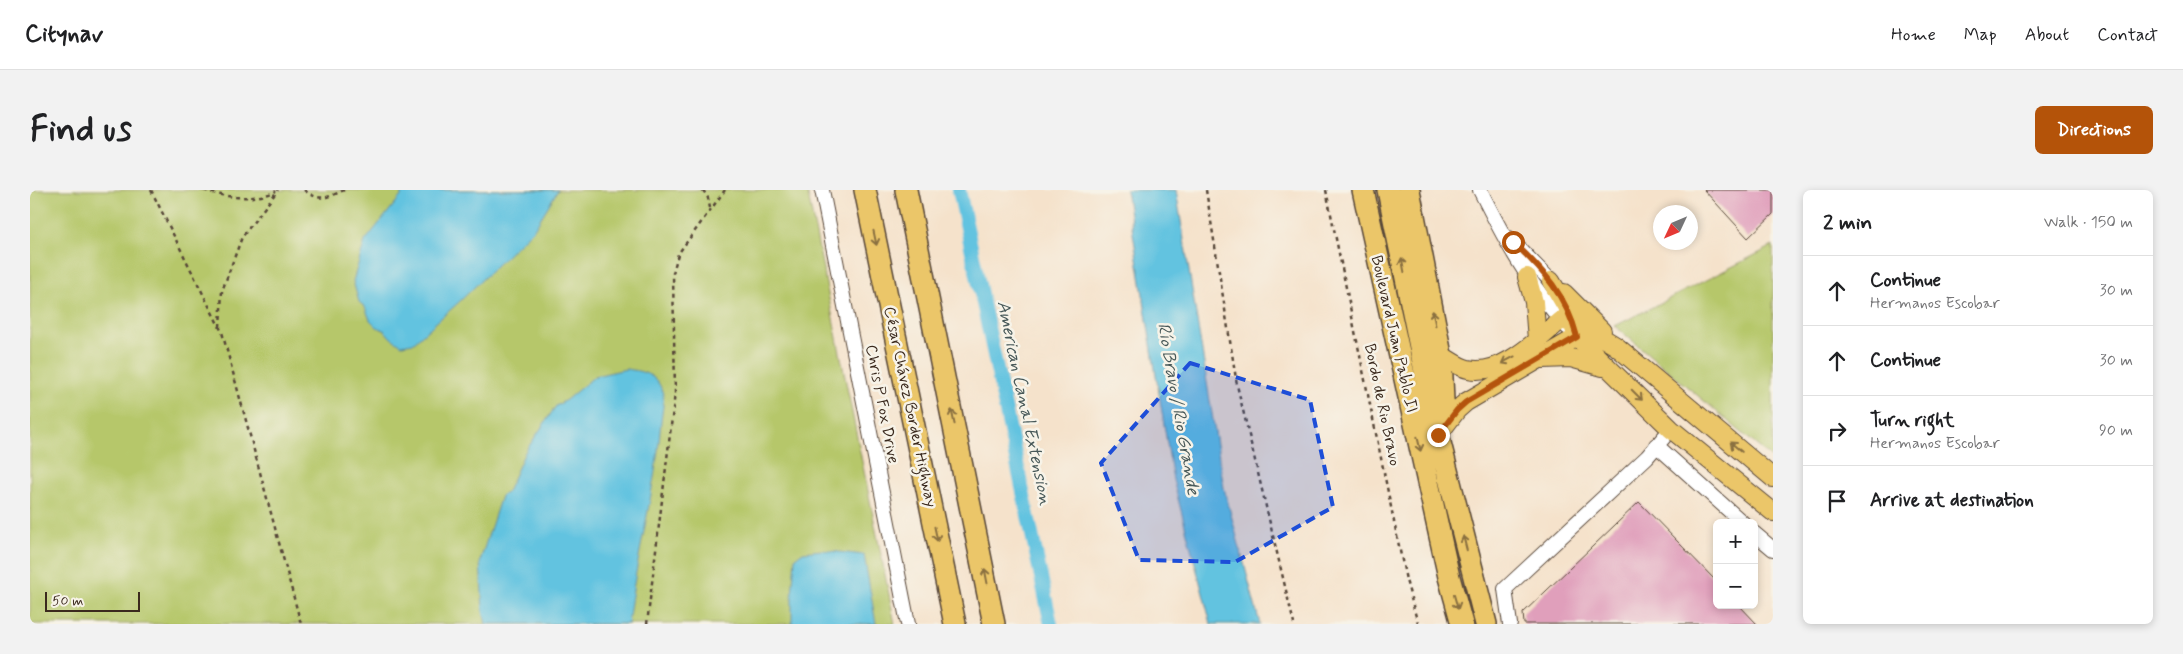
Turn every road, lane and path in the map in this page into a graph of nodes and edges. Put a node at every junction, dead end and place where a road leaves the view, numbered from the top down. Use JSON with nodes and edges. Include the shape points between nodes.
{"nodes":[{"id":1,"x":151,"y":190,"type":"edge"},
{"id":2,"x":204,"y":190,"type":"edge"},
{"id":3,"x":278,"y":190,"type":"edge"},
{"id":4,"x":304,"y":190,"type":"edge"},
{"id":5,"x":344,"y":190,"type":"edge"},
{"id":6,"x":702,"y":190,"type":"edge"},
{"id":7,"x":725,"y":190,"type":"edge"},
{"id":8,"x":822,"y":190,"type":"edge"},
{"id":9,"x":865,"y":190,"type":"edge"},
{"id":10,"x":906,"y":190,"type":"edge"},
{"id":11,"x":1206,"y":190,"type":"edge"},
{"id":12,"x":1326,"y":190,"type":"edge"},
{"id":13,"x":1363,"y":190,"type":"edge"},
{"id":14,"x":1378,"y":190,"type":"edge"},
{"id":15,"x":1388,"y":190,"type":"edge"},
{"id":16,"x":1409,"y":190,"type":"edge"},
{"id":17,"x":1480,"y":190,"type":"edge"},
{"id":18,"x":710,"y":208,"type":"junction"},
{"id":19,"x":1501,"y":231,"type":"junction"},
{"id":20,"x":1378,"y":260,"type":"junction"},
{"id":21,"x":1527,"y":277,"type":"junction"},
{"id":22,"x":1551,"y":281,"type":"junction"},
{"id":23,"x":1570,"y":327,"type":"junction"},
{"id":24,"x":220,"y":328,"type":"junction"},
{"id":25,"x":1536,"y":340,"type":"junction"},
{"id":26,"x":1616,"y":346,"type":"junction"},
{"id":27,"x":1441,"y":355,"type":"junction"},
{"id":28,"x":1540,"y":359,"type":"junction"},
{"id":29,"x":1613,"y":371,"type":"junction"},
{"id":30,"x":1433,"y":415,"type":"junction"},
{"id":31,"x":1671,"y":429,"type":"junction"},
{"id":32,"x":1438,"y":435,"type":"junction"},
{"id":33,"x":1656,"y":445,"type":"junction"},
{"id":34,"x":1773,"y":478,"type":"edge"},
{"id":35,"x":1773,"y":512,"type":"edge"},
{"id":36,"x":1739,"y":519,"type":"edge"},
{"id":37,"x":1758,"y":536,"type":"edge"},
{"id":38,"x":1773,"y":549,"type":"edge"},
{"id":39,"x":301,"y":624,"type":"edge"},
{"id":40,"x":646,"y":624,"type":"edge"},
{"id":41,"x":908,"y":624,"type":"edge"},
{"id":42,"x":955,"y":624,"type":"edge"},
{"id":43,"x":994,"y":624,"type":"edge"},
{"id":44,"x":1294,"y":624,"type":"edge"},
{"id":45,"x":1418,"y":624,"type":"edge"},
{"id":46,"x":1462,"y":624,"type":"edge"},
{"id":47,"x":1486,"y":624,"type":"edge"},
{"id":48,"x":1510,"y":624,"type":"edge"}],
"edges":[{"from":1,"to":24,"type":"path"},
{"from":2,"to":3,"type":"path","via":[[217,196],[266,196]]},
{"from":3,"to":24,"type":"path","via":[[242,237],[222,291]]},
{"from":4,"to":5,"type":"path","via":[[315,198],[330,197]]},
{"from":6,"to":18,"type":"path"},
{"from":7,"to":18,"type":"path"},
{"from":8,"to":41,"type":"street","name":"Chris P Fox Drive"},
{"from":9,"to":42,"type":"highway","name":"César Chávez Border Highway","one_way":true},
{"from":43,"to":10,"type":"highway","one_way":true},
{"from":11,"to":44,"type":"path","via":[[1237,385]]},
{"from":12,"to":45,"type":"path","name":"Bordo de Rio Bravo","via":[[1406,580]]},
{"from":13,"to":20,"type":"highway","name":"Boulevard Juan Pablo II"},
{"from":14,"to":20,"type":"highway","via":[[1383,214]]},
{"from":30,"to":15,"type":"highway","name":"Boulevard Juan Pablo II","one_way":true},
{"from":27,"to":16,"type":"highway","one_way":true},
{"from":17,"to":19,"type":"street"},
{"from":18,"to":40,"type":"path","via":[[678,254],[673,273],[675,392]]},
{"from":19,"to":21,"type":"street"},
{"from":19,"to":22,"type":"street"},
{"from":20,"to":46,"type":"highway","name":"Boulevard Juan Pablo II","one_way":true},
{"from":21,"to":23,"type":"street"},
{"from":21,"to":25,"type":"main road","via":[[1534,302]]},
{"from":22,"to":23,"type":"main road","via":[[1564,301]]},
{"from":22,"to":26,"type":"main road"},
{"from":23,"to":25,"type":"main road"},
{"from":23,"to":26,"type":"main road","via":[[1597,333]]},
{"from":23,"to":28,"type":"main road"},
{"from":23,"to":29,"type":"main road"},
{"from":24,"to":39,"type":"path"},
{"from":25,"to":27,"type":"main road","one_way":true,"via":[[1514,358],[1484,369],[1470,370]]},
{"from":34,"to":26,"type":"main road","one_way":true},
{"from":27,"to":30,"type":"highway","via":[[1443,401]]},
{"from":28,"to":29,"type":"main road","via":[[1585,360]]},
{"from":28,"to":32,"type":"main road","via":[[1466,402]]},
{"from":29,"to":31,"type":"main road","one_way":true},
{"from":30,"to":32,"type":"highway","name":"Boulevard Juan Pablo II"},
{"from":31,"to":33,"type":"street"},
{"from":31,"to":35,"type":"main road"},
{"from":47,"to":32,"type":"highway","name":"Boulevard Juan Pablo II","one_way":true},
{"from":33,"to":36,"type":"street"},
{"from":33,"to":48,"type":"street","via":[[1505,589]]},
{"from":37,"to":38,"type":"street"}]}
